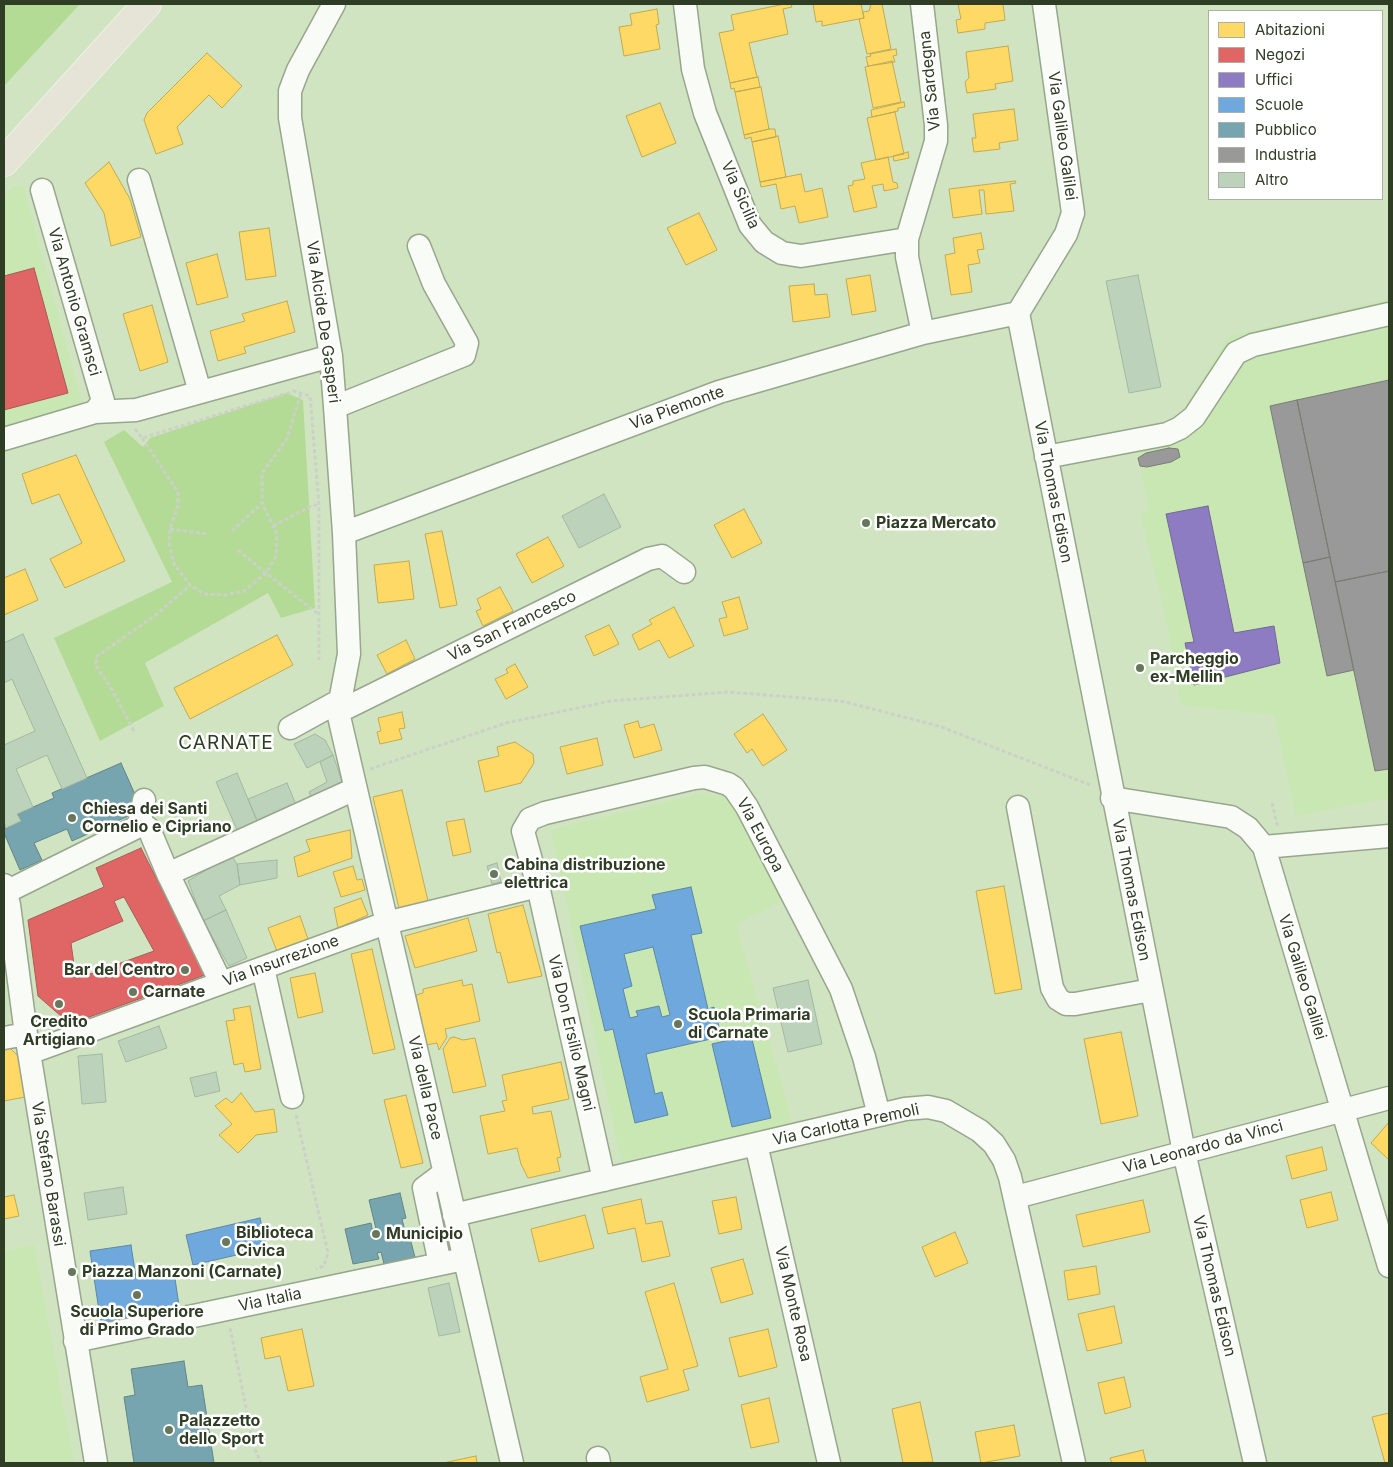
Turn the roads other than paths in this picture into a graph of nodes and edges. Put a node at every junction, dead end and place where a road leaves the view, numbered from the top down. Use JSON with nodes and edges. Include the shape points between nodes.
{"nodes":[{"id":1,"x":147,"y":4,"type":"edge"},
{"id":2,"x":334,"y":4,"type":"edge"},
{"id":3,"x":685,"y":4,"type":"edge"},
{"id":4,"x":922,"y":4,"type":"edge"},
{"id":5,"x":1044,"y":4,"type":"edge"},
{"id":6,"x":4,"y":162,"type":"edge"},
{"id":7,"x":139,"y":180,"type":"dead end"},
{"id":8,"x":42,"y":190,"type":"dead end"},
{"id":9,"x":907,"y":239,"type":"junction"},
{"id":10,"x":419,"y":246,"type":"dead end"},
{"id":11,"x":1018,"y":314,"type":"junction"},
{"id":12,"x":1389,"y":314,"type":"edge"},
{"id":13,"x":923,"y":333,"type":"junction"},
{"id":14,"x":331,"y":356,"type":"junction"},
{"id":15,"x":200,"y":392,"type":"junction"},
{"id":16,"x":336,"y":407,"type":"junction"},
{"id":17,"x":95,"y":412,"type":"junction"},
{"id":18,"x":4,"y":438,"type":"edge"},
{"id":19,"x":1046,"y":457,"type":"junction"},
{"id":20,"x":344,"y":533,"type":"junction"},
{"id":21,"x":684,"y":572,"type":"dead end"},
{"id":22,"x":339,"y":706,"type":"junction"},
{"id":23,"x":290,"y":728,"type":"dead end"},
{"id":24,"x":354,"y":782,"type":"junction"},
{"id":25,"x":1112,"y":798,"type":"junction"},
{"id":26,"x":144,"y":800,"type":"dead end"},
{"id":27,"x":1018,"y":807,"type":"dead end"},
{"id":28,"x":142,"y":826,"type":"junction"},
{"id":29,"x":1389,"y":836,"type":"edge"},
{"id":30,"x":1264,"y":847,"type":"junction"},
{"id":31,"x":168,"y":874,"type":"junction"},
{"id":32,"x":538,"y":886,"type":"junction"},
{"id":33,"x":5,"y":888,"type":"edge"},
{"id":34,"x":386,"y":923,"type":"junction"},
{"id":35,"x":263,"y":968,"type":"junction"},
{"id":36,"x":221,"y":983,"type":"junction"},
{"id":37,"x":1151,"y":990,"type":"junction"},
{"id":38,"x":4,"y":1038,"type":"edge"},
{"id":39,"x":27,"y":1043,"type":"junction"},
{"id":40,"x":292,"y":1097,"type":"dead end"},
{"id":41,"x":1389,"y":1098,"type":"edge"},
{"id":42,"x":1342,"y":1111,"type":"junction"},
{"id":43,"x":879,"y":1115,"type":"junction"},
{"id":44,"x":756,"y":1144,"type":"junction"},
{"id":45,"x":1184,"y":1152,"type":"junction"},
{"id":46,"x":444,"y":1173,"type":"junction"},
{"id":47,"x":604,"y":1180,"type":"junction"},
{"id":48,"x":1016,"y":1196,"type":"junction"},
{"id":49,"x":454,"y":1215,"type":"junction"},
{"id":50,"x":464,"y":1259,"type":"junction"},
{"id":51,"x":440,"y":1264,"type":"junction"},
{"id":52,"x":1389,"y":1266,"type":"edge"},
{"id":53,"x":75,"y":1340,"type":"junction"},
{"id":54,"x":96,"y":1463,"type":"edge"},
{"id":55,"x":512,"y":1463,"type":"edge"},
{"id":56,"x":829,"y":1463,"type":"edge"},
{"id":57,"x":1074,"y":1463,"type":"edge"},
{"id":58,"x":1255,"y":1463,"type":"edge"}],
"edges":[{"from":1,"to":6,"type":"main road"},
{"from":2,"to":14,"type":"street","name":"Via Alcide De Gasperi","via":[[290,91],[290,118]]},
{"from":3,"to":9,"type":"street","name":"Via Sicilia","via":[[693,69],[705,113],[750,225],[764,242],[782,253],[801,256]]},
{"from":4,"to":9,"type":"street","name":"Via Sardegna","via":[[936,141]]},
{"from":5,"to":11,"type":"street","name":"Via Galileo Galilei","via":[[1073,213],[1066,234]]},
{"from":7,"to":15,"type":"street"},
{"from":8,"to":17,"type":"street","name":"Via Antonio Gramsci","via":[[103,401]]},
{"from":9,"to":13,"type":"street","name":"Via Sardegna","via":[[907,257]]},
{"from":10,"to":16,"type":"street","via":[[434,284],[467,343],[464,354]]},
{"from":11,"to":13,"type":"street","name":"Via Piemonte"},
{"from":11,"to":19,"type":"street","name":"Via Thomas Edison"},
{"from":12,"to":19,"type":"street","via":[[1254,344],[1236,353],[1194,417],[1167,434]]},
{"from":13,"to":20,"type":"street","name":"Via Piemonte","via":[[719,392]]},
{"from":14,"to":15,"type":"street"},
{"from":14,"to":16,"type":"street","name":"Via Alcide De Gasperi"},
{"from":15,"to":17,"type":"street","via":[[136,410]]},
{"from":16,"to":20,"type":"street","name":"Via Alcide De Gasperi"},
{"from":17,"to":18,"type":"street"},
{"from":19,"to":25,"type":"street","name":"Via Thomas Edison"},
{"from":20,"to":22,"type":"street","name":"Via Alcide De Gasperi","via":[[349,654]]},
{"from":21,"to":22,"type":"street","name":"Via San Francesco","via":[[662,556],[648,559]]},
{"from":22,"to":23,"type":"street","name":"Via San Francesco"},
{"from":22,"to":24,"type":"street","name":"Via della Pace"},
{"from":24,"to":31,"type":"street"},
{"from":24,"to":34,"type":"street","name":"Via della Pace"},
{"from":25,"to":30,"type":"street","name":"Via Galileo Galilei","via":[[1231,817],[1248,828]]},
{"from":25,"to":37,"type":"street","name":"Via Thomas Edison"},
{"from":26,"to":28,"type":"street"},
{"from":27,"to":37,"type":"street","via":[[1052,988],[1058,1000],[1075,1004]]},
{"from":28,"to":31,"type":"street","via":[[149,829]]},
{"from":28,"to":33,"type":"street"},
{"from":29,"to":30,"type":"street"},
{"from":30,"to":42,"type":"street","name":"Via Galileo Galilei"},
{"from":31,"to":36,"type":"street"},
{"from":32,"to":34,"type":"street","name":"Via Insurrezione"},
{"from":32,"to":43,"type":"street","name":"Via Europa","via":[[524,831],[526,823],[537,816],[694,778],[705,777],[734,788],[747,807],[840,989],[864,1057]]},
{"from":32,"to":47,"type":"street","name":"Via Don Ersilio Magni"},
{"from":33,"to":39,"type":"street","name":"Via Stefano Barassi"},
{"from":34,"to":35,"type":"street","name":"Via Insurrezione"},
{"from":34,"to":46,"type":"street","name":"Via della Pace"},
{"from":35,"to":36,"type":"street","name":"Via Insurrezione"},
{"from":35,"to":40,"type":"street"},
{"from":36,"to":39,"type":"street","name":"Via Insurrezione"},
{"from":37,"to":45,"type":"street","name":"Via Thomas Edison"},
{"from":38,"to":39,"type":"street","name":"Via Insurrezione"},
{"from":39,"to":53,"type":"street","name":"Via Stefano Barassi"},
{"from":41,"to":42,"type":"street","name":"Via Leonardo da Vinci"},
{"from":42,"to":45,"type":"street","name":"Via Leonardo da Vinci"},
{"from":42,"to":52,"type":"street","name":"Via Galileo Galilei"},
{"from":43,"to":44,"type":"street","name":"Via Carlotta Premoli"},
{"from":43,"to":48,"type":"street","name":"Via Carlotta Premoli","via":[[928,1107],[964,1120],[994,1144],[1004,1160]]},
{"from":44,"to":47,"type":"street","name":"Via Carlotta Premoli"},
{"from":44,"to":56,"type":"street","name":"Via Monte Rosa"},
{"from":45,"to":48,"type":"street","name":"Via Leonardo da Vinci"},
{"from":45,"to":58,"type":"street","name":"Via Thomas Edison"},
{"from":46,"to":49,"type":"street","name":"Via della Pace"},
{"from":46,"to":51,"type":"street","via":[[424,1188]]},
{"from":47,"to":49,"type":"street","name":"Via Carlotta Premoli"},
{"from":48,"to":57,"type":"street","name":"Via Carlotta Premoli"},
{"from":49,"to":50,"type":"street","name":"Via della Pace"},
{"from":50,"to":51,"type":"street","name":"Via Italia"},
{"from":50,"to":55,"type":"street","name":"Via della Pace"},
{"from":51,"to":53,"type":"street","name":"Via Italia"},
{"from":53,"to":54,"type":"street","name":"Via Stefano Barassi"}]}
